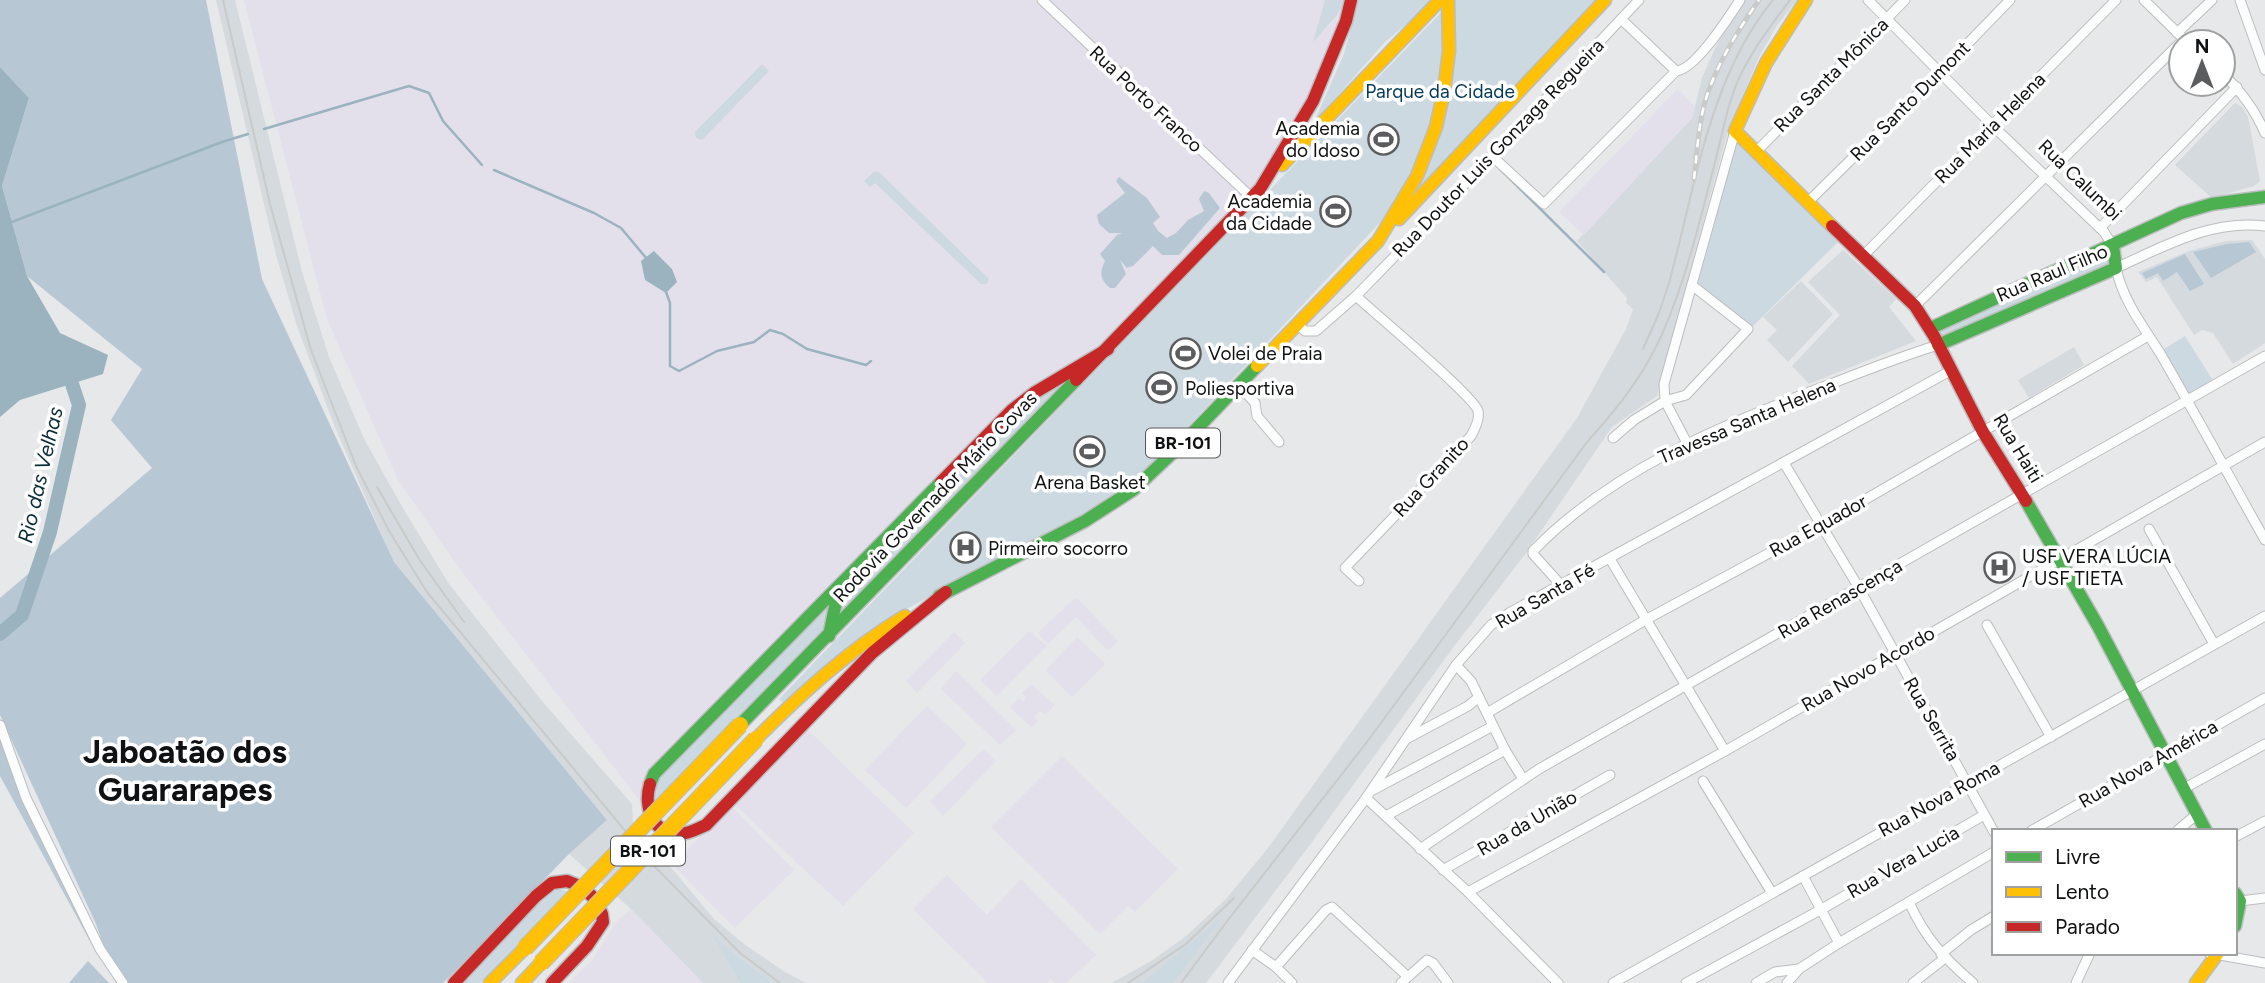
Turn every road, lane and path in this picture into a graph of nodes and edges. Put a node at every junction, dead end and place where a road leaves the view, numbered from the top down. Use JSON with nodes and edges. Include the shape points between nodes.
{"nodes":[{"id":1,"x":1042,"y":0,"type":"edge"},
{"id":2,"x":1351,"y":0,"type":"edge"},
{"id":3,"x":1440,"y":0,"type":"edge"},
{"id":4,"x":1448,"y":0,"type":"edge"},
{"id":5,"x":1605,"y":0,"type":"edge"},
{"id":6,"x":1639,"y":0,"type":"edge"},
{"id":7,"x":1740,"y":0,"type":"edge"},
{"id":8,"x":1806,"y":0,"type":"edge"},
{"id":9,"x":1868,"y":0,"type":"edge"},
{"id":10,"x":1905,"y":0,"type":"edge"},
{"id":11,"x":2010,"y":0,"type":"edge"},
{"id":12,"x":2116,"y":0,"type":"edge"},
{"id":13,"x":2144,"y":0,"type":"edge"},
{"id":14,"x":2213,"y":0,"type":"edge"},
{"id":15,"x":2240,"y":0,"type":"edge"},
{"id":16,"x":1621,"y":19,"type":"junction"},
{"id":17,"x":1887,"y":19,"type":"junction"},
{"id":18,"x":2173,"y":28,"type":"edge"},
{"id":19,"x":2191,"y":28,"type":"edge"},
{"id":20,"x":2167,"y":54,"type":"edge"},
{"id":21,"x":2265,"y":70,"type":"edge"},
{"id":22,"x":1676,"y":71,"type":"junction"},
{"id":23,"x":1940,"y":72,"type":"junction"},
{"id":24,"x":2237,"y":87,"type":"edge"},
{"id":25,"x":2226,"y":98,"type":"edge"},
{"id":26,"x":1993,"y":126,"type":"junction"},
{"id":27,"x":1735,"y":131,"type":"junction"},
{"id":28,"x":2265,"y":133,"type":"edge"},
{"id":29,"x":1757,"y":150,"type":"junction"},
{"id":30,"x":1492,"y":156,"type":"junction"},
{"id":31,"x":2047,"y":177,"type":"junction"},
{"id":32,"x":1255,"y":193,"type":"junction"},
{"id":33,"x":2265,"y":197,"type":"edge"},
{"id":34,"x":1809,"y":201,"type":"junction"},
{"id":35,"x":2265,"y":226,"type":"edge"},
{"id":36,"x":2099,"y":228,"type":"junction"},
{"id":37,"x":1378,"y":241,"type":"junction"},
{"id":38,"x":2113,"y":246,"type":"junction"},
{"id":39,"x":1864,"y":256,"type":"junction"},
{"id":40,"x":2116,"y":268,"type":"junction"},
{"id":41,"x":1693,"y":286,"type":"junction"},
{"id":42,"x":1356,"y":296,"type":"junction"},
{"id":43,"x":1915,"y":306,"type":"junction"},
{"id":44,"x":1297,"y":324,"type":"junction"},
{"id":45,"x":1931,"y":328,"type":"junction"},
{"id":46,"x":2148,"y":336,"type":"junction"},
{"id":47,"x":1938,"y":345,"type":"junction"},
{"id":48,"x":1108,"y":349,"type":"junction"},
{"id":49,"x":2265,"y":356,"type":"edge"},
{"id":50,"x":1950,"y":371,"type":"junction"},
{"id":51,"x":1239,"y":385,"type":"junction"},
{"id":52,"x":2186,"y":400,"type":"junction"},
{"id":53,"x":1665,"y":401,"type":"junction"},
{"id":54,"x":1983,"y":432,"type":"junction"},
{"id":55,"x":1613,"y":438,"type":"dead end"},
{"id":56,"x":1279,"y":442,"type":"dead end"},
{"id":57,"x":2265,"y":442,"type":"edge"},
{"id":58,"x":1687,"y":443,"type":"junction"},
{"id":59,"x":1784,"y":463,"type":"junction"},
{"id":60,"x":2223,"y":466,"type":"junction"},
{"id":61,"x":2022,"y":495,"type":"junction"},
{"id":62,"x":1821,"y":525,"type":"junction"},
{"id":63,"x":2149,"y":529,"type":"dead end"},
{"id":64,"x":2265,"y":540,"type":"edge"},
{"id":65,"x":2060,"y":558,"type":"junction"},
{"id":66,"x":1610,"y":559,"type":"junction"},
{"id":67,"x":1359,"y":582,"type":"dead end"},
{"id":68,"x":1561,"y":585,"type":"junction"},
{"id":69,"x":839,"y":587,"type":"junction"},
{"id":70,"x":1859,"y":588,"type":"junction"},
{"id":71,"x":946,"y":592,"type":"junction"},
{"id":72,"x":2265,"y":616,"type":"edge"},
{"id":73,"x":1647,"y":620,"type":"junction"},
{"id":74,"x":1987,"y":625,"type":"dead end"},
{"id":75,"x":829,"y":636,"type":"junction"},
{"id":76,"x":2214,"y":644,"type":"junction"},
{"id":77,"x":1895,"y":654,"type":"junction"},
{"id":78,"x":1456,"y":664,"type":"junction"},
{"id":79,"x":1686,"y":686,"type":"junction"},
{"id":80,"x":2133,"y":691,"type":"junction"},
{"id":81,"x":1479,"y":697,"type":"junction"},
{"id":82,"x":2265,"y":698,"type":"edge"},
{"id":83,"x":1487,"y":713,"type":"junction"},
{"id":84,"x":0,"y":725,"type":"edge"},
{"id":85,"x":1493,"y":726,"type":"junction"},
{"id":86,"x":2051,"y":737,"type":"junction"},
{"id":87,"x":1406,"y":739,"type":"junction"},
{"id":88,"x":2265,"y":744,"type":"edge"},
{"id":89,"x":1505,"y":750,"type":"junction"},
{"id":90,"x":1725,"y":751,"type":"junction"},
{"id":91,"x":2167,"y":752,"type":"junction"},
{"id":92,"x":1610,"y":775,"type":"dead end"},
{"id":93,"x":1522,"y":779,"type":"junction"},
{"id":94,"x":1703,"y":782,"type":"dead end"},
{"id":95,"x":1969,"y":783,"type":"junction"},
{"id":96,"x":2185,"y":788,"type":"junction"},
{"id":97,"x":1369,"y":794,"type":"junction"},
{"id":98,"x":2197,"y":814,"type":"junction"},
{"id":99,"x":1984,"y":815,"type":"junction"},
{"id":100,"x":1385,"y":816,"type":"junction"},
{"id":101,"x":2265,"y":821,"type":"edge"},
{"id":102,"x":1992,"y":829,"type":"edge"},
{"id":103,"x":2034,"y":829,"type":"edge"},
{"id":104,"x":2179,"y":829,"type":"edge"},
{"id":105,"x":2205,"y":829,"type":"edge"},
{"id":106,"x":2237,"y":835,"type":"edge"},
{"id":107,"x":1420,"y":849,"type":"junction"},
{"id":108,"x":1992,"y":853,"type":"edge"},
{"id":109,"x":1443,"y":870,"type":"junction"},
{"id":110,"x":1803,"y":876,"type":"junction"},
{"id":111,"x":1468,"y":892,"type":"junction"},
{"id":112,"x":1772,"y":893,"type":"junction"},
{"id":113,"x":2237,"y":897,"type":"edge"},
{"id":114,"x":2265,"y":898,"type":"edge"},
{"id":115,"x":1909,"y":902,"type":"junction"},
{"id":116,"x":1822,"y":909,"type":"junction"},
{"id":117,"x":1992,"y":917,"type":"edge"},
{"id":118,"x":1839,"y":943,"type":"junction"},
{"id":119,"x":1252,"y":950,"type":"junction"},
{"id":120,"x":2089,"y":955,"type":"edge"},
{"id":121,"x":2213,"y":955,"type":"edge"},
{"id":122,"x":2220,"y":955,"type":"edge"},
{"id":123,"x":1943,"y":956,"type":"junction"},
{"id":124,"x":2265,"y":963,"type":"edge"},
{"id":125,"x":1276,"y":967,"type":"junction"},
{"id":126,"x":1799,"y":969,"type":"junction"},
{"id":127,"x":1404,"y":980,"type":"edge"},
{"id":128,"x":123,"y":983,"type":"edge"},
{"id":129,"x":454,"y":983,"type":"edge"},
{"id":130,"x":490,"y":983,"type":"edge"},
{"id":131,"x":522,"y":983,"type":"edge"},
{"id":132,"x":552,"y":983,"type":"edge"},
{"id":133,"x":1228,"y":983,"type":"edge"},
{"id":134,"x":1292,"y":983,"type":"edge"},
{"id":135,"x":1448,"y":983,"type":"edge"},
{"id":136,"x":1558,"y":983,"type":"edge"},
{"id":137,"x":1613,"y":983,"type":"edge"},
{"id":138,"x":1686,"y":983,"type":"edge"},
{"id":139,"x":1756,"y":983,"type":"edge"},
{"id":140,"x":1787,"y":983,"type":"edge"},
{"id":141,"x":1913,"y":983,"type":"edge"},
{"id":142,"x":1973,"y":983,"type":"edge"},
{"id":143,"x":2076,"y":983,"type":"edge"},
{"id":144,"x":2196,"y":983,"type":"edge"}],
"edges":[{"from":1,"to":32,"type":"street","name":"Rua Porto Franco"},
{"from":2,"to":32,"type":"main road","name":"Rodovia Governador Mário Covas","number":"BR-101","via":[[1313,101]]},
{"from":3,"to":32,"type":"main road"},
{"from":4,"to":37,"type":"main road","number":"BR-101","via":[[1450,51],[1436,127],[1417,176]]},
{"from":5,"to":37,"type":"main road"},
{"from":6,"to":16,"type":"street","name":"Rua Doutor Luis Gonzaga Regueira"},
{"from":7,"to":22,"type":"street","via":[[1694,60]]},
{"from":8,"to":27,"type":"main road","via":[[1765,64]]},
{"from":9,"to":17,"type":"street","name":"Rua Calumbi"},
{"from":10,"to":17,"type":"street","name":"Rua Santa Mônica"},
{"from":11,"to":23,"type":"street","name":"Rua Santo Dumont"},
{"from":12,"to":26,"type":"street","name":"Rua Maria Helena"},
{"from":13,"to":18,"type":"street"},
{"from":14,"to":19,"type":"street"},
{"from":15,"to":21,"type":"street"},
{"from":16,"to":22,"type":"street"},
{"from":16,"to":30,"type":"street","name":"Rua Doutor Luis Gonzaga Regueira"},
{"from":17,"to":23,"type":"street","name":"Rua Calumbi"},
{"from":17,"to":29,"type":"street","name":"Rua Santa Mônica"},
{"from":20,"to":31,"type":"street"},
{"from":22,"to":30,"type":"street","via":[[1544,204]]},
{"from":23,"to":26,"type":"street","name":"Rua Calumbi"},
{"from":23,"to":34,"type":"street","name":"Rua Santo Dumont"},
{"from":24,"to":28,"type":"street"},
{"from":25,"to":36,"type":"street"},
{"from":26,"to":31,"type":"street","name":"Rua Calumbi"},
{"from":26,"to":39,"type":"street","name":"Rua Maria Helena"},
{"from":27,"to":29,"type":"main road","name":"Rua Haiti"},
{"from":27,"to":41,"type":"street"},
{"from":29,"to":34,"type":"main road","name":"Rua Haiti"},
{"from":30,"to":42,"type":"street","name":"Rua Doutor Luis Gonzaga Regueira"},
{"from":31,"to":36,"type":"street","name":"Rua Calumbi"},
{"from":31,"to":43,"type":"street"},
{"from":32,"to":48,"type":"main road","name":"Rodovia Governador Mário Covas","number":"BR-101"},
{"from":33,"to":38,"type":"main road","via":[[2192,210]]},
{"from":34,"to":39,"type":"main road","name":"Rua Haiti"},
{"from":35,"to":40,"type":"street","name":"Rua Raul Filho","via":[[2201,231]]},
{"from":36,"to":38,"type":"street","name":"Rua Calumbi"},
{"from":37,"to":44,"type":"main road","number":"BR-101"},
{"from":38,"to":40,"type":"main road","name":"Rua Calumbi"},
{"from":38,"to":45,"type":"main road"},
{"from":39,"to":43,"type":"main road","name":"Rua Haiti"},
{"from":40,"to":46,"type":"street","name":"Rua Calumbi","via":[[2125,297]]},
{"from":40,"to":47,"type":"main road","name":"Rua Raul Filho"},
{"from":41,"to":53,"type":"street","via":[[1664,384]]},
{"from":41,"to":53,"type":"street","via":[[1748,329],[1696,387],[1681,398]]},
{"from":42,"to":44,"type":"street","name":"Rua Doutor Luis Gonzaga Regueira","via":[[1316,331],[1305,331]]},
{"from":42,"to":67,"type":"street","name":"Rua Granito","via":[[1456,387],[1478,414],[1471,436],[1345,568]]},
{"from":43,"to":45,"type":"main road","name":"Rua Haiti"},
{"from":44,"to":51,"type":"main road","number":"BR-101"},
{"from":45,"to":47,"type":"main road","name":"Rua Haiti"},
{"from":46,"to":52,"type":"street","name":"Rua Calumbi"},
{"from":46,"to":54,"type":"street","name":"Rua Equador"},
{"from":47,"to":50,"type":"main road","name":"Rua Haiti"},
{"from":47,"to":58,"type":"street","name":"Travessa Santa Helena","via":[[1777,404]]},
{"from":48,"to":69,"type":"main road","via":[[1012,410]]},
{"from":48,"to":75,"type":"main road","name":"Rodovia Governador Mário Covas","number":"BR-101"},
{"from":49,"to":52,"type":"street","name":"Rua Renascença"},
{"from":50,"to":54,"type":"main road","name":"Rua Haiti"},
{"from":50,"to":59,"type":"street","name":"Rua Santa Fé"},
{"from":51,"to":56,"type":"street"},
{"from":51,"to":71,"type":"main road","number":"BR-101","via":[[1132,490],[1085,521]]},
{"from":52,"to":60,"type":"street","name":"Rua Calumbi"},
{"from":52,"to":61,"type":"street","name":"Rua Renascença"},
{"from":53,"to":55,"type":"street"},
{"from":53,"to":58,"type":"street"},
{"from":54,"to":61,"type":"main road","name":"Rua Haiti"},
{"from":54,"to":62,"type":"street","name":"Rua Equador"},
{"from":57,"to":60,"type":"street","name":"Rua Novo Acordo"},
{"from":58,"to":68,"type":"street","name":"Travessa Santa Helena","via":[[1639,469],[1536,548],[1533,554]]},
{"from":59,"to":62,"type":"street","name":"Rua Serrita"},
{"from":59,"to":66,"type":"street","name":"Rua Santa Fé"},
{"from":60,"to":64,"type":"street","name":"Rua Calumbi"},
{"from":60,"to":65,"type":"street","name":"Rua Novo Acordo"},
{"from":61,"to":65,"type":"main road","name":"Rua Haiti"},
{"from":61,"to":70,"type":"street","name":"Rua Renascença"},
{"from":62,"to":70,"type":"street","name":"Rua Serrita"},
{"from":62,"to":73,"type":"street","name":"Rua Equador"},
{"from":63,"to":76,"type":"street"},
{"from":65,"to":77,"type":"street","name":"Rua Novo Acordo"},
{"from":65,"to":80,"type":"main road","name":"Rua Haiti"},
{"from":66,"to":68,"type":"street","name":"Rua Santa Fé"},
{"from":66,"to":73,"type":"street"},
{"from":68,"to":78,"type":"street","name":"Rua Santa Fé","via":[[1502,617]]},
{"from":69,"to":71,"type":"main road","via":[[654,774],[646,792],[646,807],[662,829],[685,834],[706,825],[872,653]]},
{"from":69,"to":75,"type":"main road"},
{"from":70,"to":77,"type":"street","name":"Rua Serrita"},
{"from":70,"to":79,"type":"street","name":"Rua Renascença"},
{"from":71,"to":131,"type":"main road","number":"BR-101","bridge":true,"via":[[836,663],[797,698]]},
{"from":72,"to":76,"type":"street","name":"Rua Nova Roma"},
{"from":73,"to":79,"type":"street"},
{"from":73,"to":83,"type":"street","name":"Rua Equador"},
{"from":74,"to":86,"type":"street"},
{"from":75,"to":130,"type":"main road","name":"Rodovia Governador Mário Covas","number":"BR-101","bridge":true},
{"from":76,"to":80,"type":"street","name":"Rua Nova Roma"},
{"from":77,"to":90,"type":"street","name":"Rua Novo Acordo"},
{"from":77,"to":95,"type":"street","name":"Rua Serrita"},
{"from":78,"to":81,"type":"street"},
{"from":78,"to":87,"type":"street","name":"Rua Santa Fé"},
{"from":79,"to":90,"type":"street"},
{"from":79,"to":93,"type":"street","name":"Rua Renascença"},
{"from":80,"to":86,"type":"street","name":"Rua Nova Roma"},
{"from":80,"to":91,"type":"main road","name":"Rua Haiti"},
{"from":81,"to":83,"type":"street"},
{"from":81,"to":87,"type":"street"},
{"from":82,"to":91,"type":"street","name":"Rua Nova América"},
{"from":83,"to":85,"type":"street"},
{"from":84,"to":128,"type":"street","via":[[26,798],[100,949]]},
{"from":85,"to":89,"type":"street"},
{"from":85,"to":97,"type":"street"},
{"from":86,"to":95,"type":"street","name":"Rua Nova Roma"},
{"from":87,"to":97,"type":"street","name":"Rua Santa Fé"},
{"from":88,"to":96,"type":"street"},
{"from":89,"to":93,"type":"street"},
{"from":89,"to":100,"type":"street"},
{"from":90,"to":111,"type":"street","name":"Rua Novo Acordo"},
{"from":91,"to":96,"type":"main road","name":"Rua Haiti"},
{"from":91,"to":103,"type":"street","name":"Rua Nova América"},
{"from":92,"to":109,"type":"street","name":"Rua da União"},
{"from":93,"to":107,"type":"street","name":"Rua Renascença"},
{"from":94,"to":112,"type":"street"},
{"from":95,"to":99,"type":"street","name":"Rua Serrita"},
{"from":95,"to":110,"type":"street","name":"Rua Nova Roma"},
{"from":96,"to":98,"type":"main road","name":"Rua Haiti"},
{"from":97,"to":100,"type":"street"},
{"from":97,"to":119,"type":"street","name":"Rua Santa Fé"},
{"from":98,"to":104,"type":"street"},
{"from":98,"to":105,"type":"main road","name":"Rua Haiti"},
{"from":99,"to":102,"type":"street","name":"Rua Serrita"},
{"from":99,"to":116,"type":"street","name":"Rua Vera Lucia"},
{"from":100,"to":107,"type":"street"},
{"from":101,"to":106,"type":"street"},
{"from":107,"to":109,"type":"street"},
{"from":108,"to":115,"type":"street"},
{"from":109,"to":111,"type":"street"},
{"from":110,"to":112,"type":"street","name":"Rua Nova Roma"},
{"from":110,"to":116,"type":"street"},
{"from":111,"to":136,"type":"street"},
{"from":112,"to":137,"type":"street","name":"Rua Nova Roma"},
{"from":113,"to":114,"type":"street"},
{"from":115,"to":118,"type":"street"},
{"from":115,"to":123,"type":"street","via":[[1925,935]]},
{"from":116,"to":118,"type":"street"},
{"from":116,"to":138,"type":"street","name":"Rua Vera Lucia"},
{"from":117,"to":123,"type":"street"},
{"from":118,"to":126,"type":"street"},
{"from":119,"to":125,"type":"street"},
{"from":119,"to":133,"type":"street","name":"Rua Santa Fé"},
{"from":120,"to":143,"type":"street"},
{"from":121,"to":144,"type":"main road"},
{"from":122,"to":124,"type":"street"},
{"from":123,"to":141,"type":"street"},
{"from":123,"to":142,"type":"street"},
{"from":125,"to":127,"type":"street","via":[[1332,907]]},
{"from":125,"to":134,"type":"street"},
{"from":126,"to":139,"type":"street","via":[[1775,972]]},
{"from":126,"to":140,"type":"street"},
{"from":127,"to":135,"type":"street","via":[[1427,960]]},
{"from":129,"to":132,"type":"main road","via":[[536,896],[550,884],[570,882],[599,904],[603,922]]}]}
